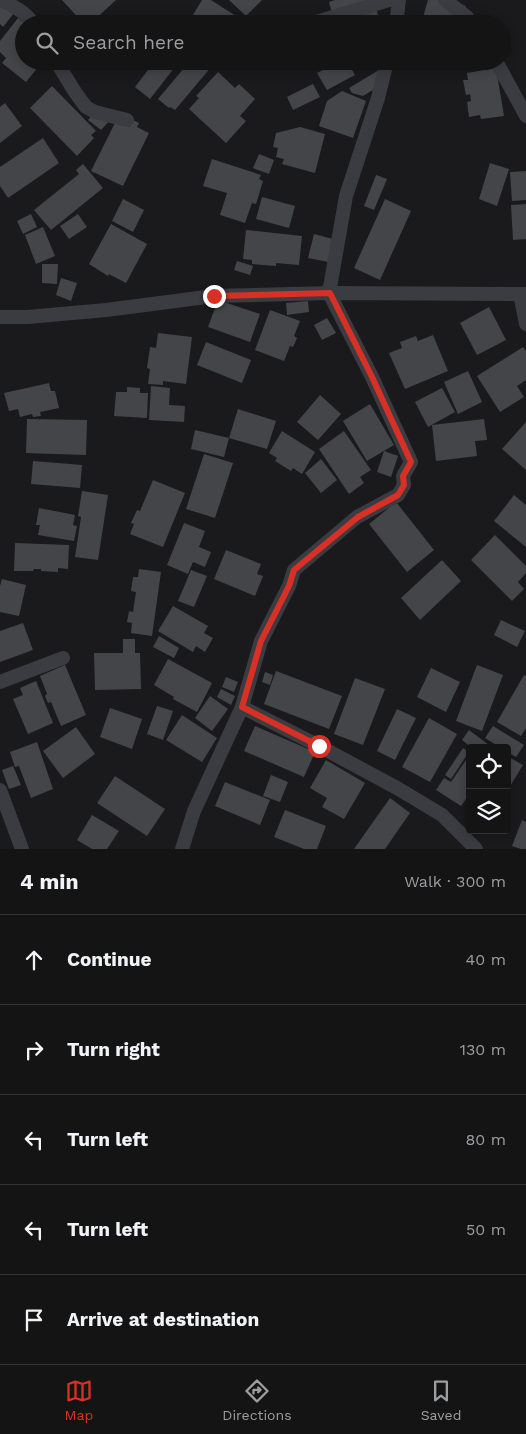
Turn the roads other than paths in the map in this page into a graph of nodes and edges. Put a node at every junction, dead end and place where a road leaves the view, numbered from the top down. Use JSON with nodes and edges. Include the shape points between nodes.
{"nodes":[{"id":1,"x":1,"y":0,"type":"edge"},
{"id":2,"x":389,"y":0,"type":"edge"},
{"id":3,"x":399,"y":0,"type":"edge"},
{"id":4,"x":445,"y":0,"type":"edge"},
{"id":5,"x":25,"y":15,"type":"edge"},
{"id":6,"x":340,"y":15,"type":"edge"},
{"id":7,"x":397,"y":15,"type":"edge"},
{"id":8,"x":464,"y":15,"type":"edge"},
{"id":9,"x":61,"y":70,"type":"edge"},
{"id":10,"x":385,"y":70,"type":"edge"},
{"id":11,"x":501,"y":70,"type":"edge"},
{"id":12,"x":526,"y":116,"type":"edge"},
{"id":13,"x":127,"y":120,"type":"dead end"},
{"id":14,"x":330,"y":293,"type":"junction"},
{"id":15,"x":523,"y":294,"type":"edge"},
{"id":16,"x":0,"y":317,"type":"edge"},
{"id":17,"x":526,"y":324,"type":"edge"},
{"id":18,"x":63,"y":658,"type":"dead end"},
{"id":19,"x":0,"y":682,"type":"edge"},
{"id":20,"x":242,"y":707,"type":"junction"},
{"id":21,"x":0,"y":790,"type":"edge"},
{"id":22,"x":22,"y":849,"type":"edge"},
{"id":23,"x":182,"y":849,"type":"edge"},
{"id":24,"x":476,"y":849,"type":"edge"}],
"edges":[{"from":1,"to":5,"type":"street"},
{"from":2,"to":6,"type":"street"},
{"from":3,"to":7,"type":"street"},
{"from":4,"to":8,"type":"street"},
{"from":9,"to":13,"type":"street","via":[[86,107]]},
{"from":10,"to":14,"type":"street","via":[[346,196]]},
{"from":11,"to":12,"type":"street"},
{"from":14,"to":15,"type":"street"},
{"from":14,"to":16,"type":"street","via":[[214,296],[106,310]]},
{"from":14,"to":20,"type":"street","via":[[411,462],[398,495],[358,517],[294,570],[261,641]]},
{"from":15,"to":17,"type":"street"},
{"from":18,"to":19,"type":"street"},
{"from":20,"to":23,"type":"street","via":[[194,811]]},
{"from":20,"to":24,"type":"street","via":[[442,815]]},
{"from":21,"to":22,"type":"street"}]}
